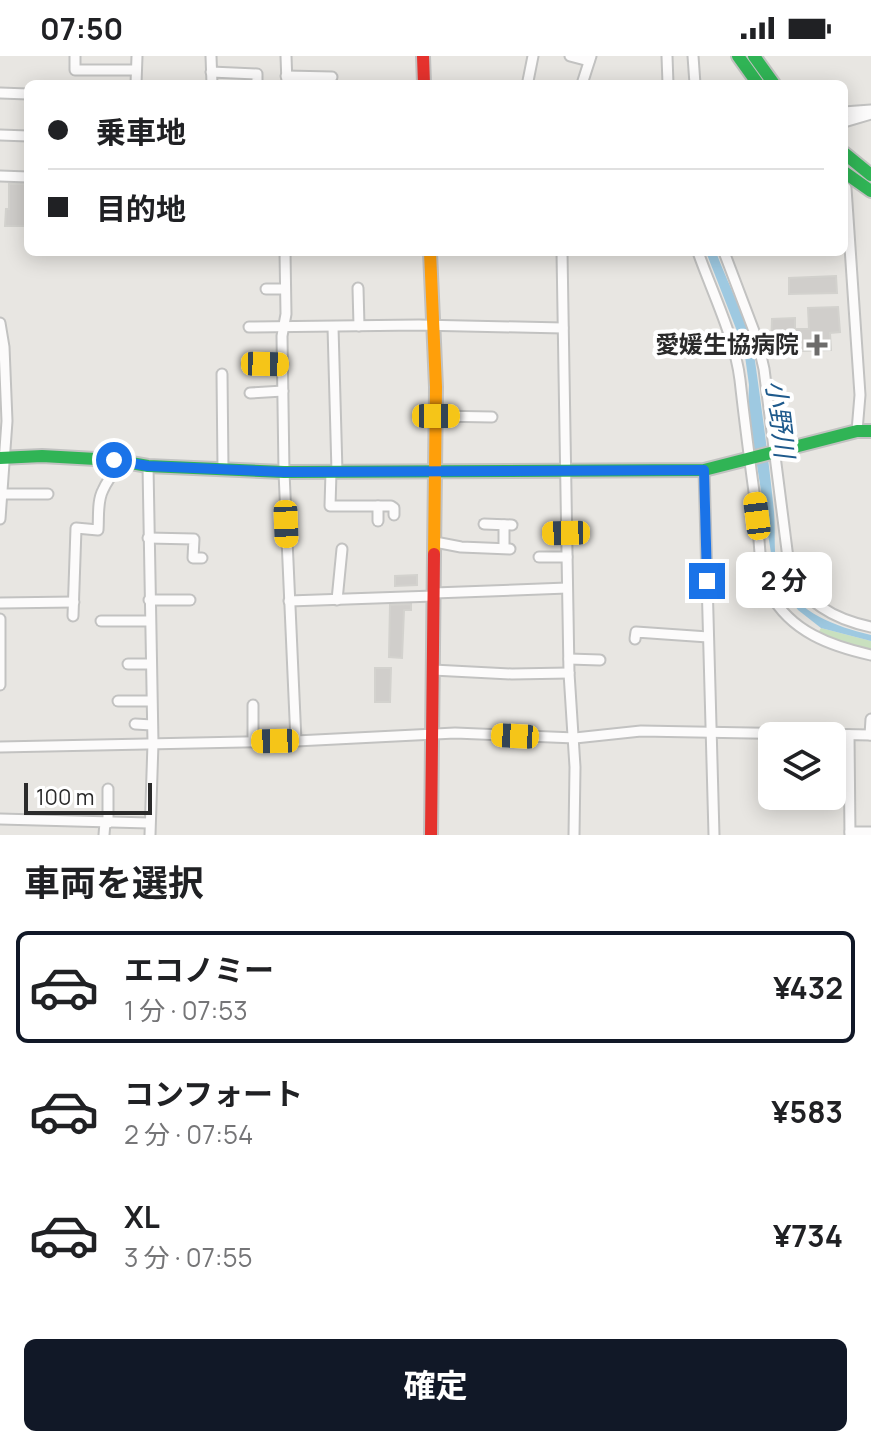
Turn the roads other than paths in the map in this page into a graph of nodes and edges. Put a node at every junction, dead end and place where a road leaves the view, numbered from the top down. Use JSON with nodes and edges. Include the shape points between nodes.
{"nodes":[{"id":1,"x":75,"y":56,"type":"edge"},
{"id":2,"x":137,"y":56,"type":"edge"},
{"id":3,"x":211,"y":56,"type":"edge"},
{"id":4,"x":286,"y":56,"type":"edge"},
{"id":5,"x":423,"y":56,"type":"edge"},
{"id":6,"x":533,"y":56,"type":"edge"},
{"id":7,"x":570,"y":56,"type":"edge"},
{"id":8,"x":667,"y":56,"type":"edge"},
{"id":9,"x":693,"y":56,"type":"edge"},
{"id":10,"x":738,"y":56,"type":"edge"},
{"id":11,"x":754,"y":56,"type":"edge"},
{"id":12,"x":590,"y":58,"type":"edge"},
{"id":13,"x":136,"y":70,"type":"junction"},
{"id":14,"x":211,"y":72,"type":"junction"},
{"id":15,"x":332,"y":77,"type":"dead end"},
{"id":16,"x":136,"y":80,"type":"edge"},
{"id":17,"x":212,"y":80,"type":"edge"},
{"id":18,"x":257,"y":80,"type":"edge"},
{"id":19,"x":286,"y":80,"type":"edge"},
{"id":20,"x":424,"y":80,"type":"edge"},
{"id":21,"x":528,"y":80,"type":"edge"},
{"id":22,"x":583,"y":80,"type":"edge"},
{"id":23,"x":668,"y":80,"type":"edge"},
{"id":24,"x":695,"y":80,"type":"edge"},
{"id":25,"x":755,"y":80,"type":"edge"},
{"id":26,"x":771,"y":80,"type":"edge"},
{"id":27,"x":0,"y":93,"type":"edge"},
{"id":28,"x":24,"y":94,"type":"edge"},
{"id":29,"x":848,"y":112,"type":"edge"},
{"id":30,"x":871,"y":112,"type":"edge"},
{"id":31,"x":848,"y":121,"type":"edge"},
{"id":32,"x":0,"y":135,"type":"edge"},
{"id":33,"x":24,"y":136,"type":"edge"},
{"id":34,"x":848,"y":156,"type":"edge"},
{"id":35,"x":848,"y":175,"type":"edge"},
{"id":36,"x":871,"y":175,"type":"edge"},
{"id":37,"x":0,"y":176,"type":"edge"},
{"id":38,"x":24,"y":177,"type":"edge"},
{"id":39,"x":871,"y":191,"type":"edge"},
{"id":40,"x":848,"y":218,"type":"edge"},
{"id":41,"x":285,"y":256,"type":"edge"},
{"id":42,"x":430,"y":256,"type":"edge"},
{"id":43,"x":562,"y":256,"type":"edge"},
{"id":44,"x":699,"y":256,"type":"edge"},
{"id":45,"x":726,"y":256,"type":"edge"},
{"id":46,"x":358,"y":288,"type":"dead end"},
{"id":47,"x":266,"y":289,"type":"dead end"},
{"id":48,"x":285,"y":289,"type":"junction"},
{"id":49,"x":0,"y":323,"type":"edge"},
{"id":50,"x":284,"y":326,"type":"junction"},
{"id":51,"x":359,"y":326,"type":"junction"},
{"id":52,"x":433,"y":326,"type":"junction"},
{"id":53,"x":249,"y":327,"type":"dead end"},
{"id":54,"x":333,"y":327,"type":"junction"},
{"id":55,"x":563,"y":328,"type":"junction"},
{"id":56,"x":2,"y":342,"type":"edge"},
{"id":57,"x":247,"y":364,"type":"dead end"},
{"id":58,"x":283,"y":364,"type":"junction"},
{"id":59,"x":222,"y":374,"type":"dead end"},
{"id":60,"x":283,"y":391,"type":"junction"},
{"id":61,"x":3,"y":393,"type":"edge"},
{"id":62,"x":250,"y":393,"type":"dead end"},
{"id":63,"x":436,"y":416,"type":"junction"},
{"id":64,"x":492,"y":417,"type":"dead end"},
{"id":65,"x":857,"y":431,"type":"junction"},
{"id":66,"x":871,"y":431,"type":"edge"},
{"id":67,"x":774,"y":454,"type":"junction"},
{"id":68,"x":1,"y":458,"type":"edge"},
{"id":69,"x":751,"y":459,"type":"junction"},
{"id":70,"x":114,"y":460,"type":"junction"},
{"id":71,"x":148,"y":466,"type":"junction"},
{"id":72,"x":223,"y":469,"type":"junction"},
{"id":73,"x":565,"y":470,"type":"junction"},
{"id":74,"x":704,"y":470,"type":"junction"},
{"id":75,"x":435,"y":471,"type":"junction"},
{"id":76,"x":284,"y":472,"type":"junction"},
{"id":77,"x":334,"y":472,"type":"junction"},
{"id":78,"x":2,"y":494,"type":"edge"},
{"id":79,"x":48,"y":494,"type":"dead end"},
{"id":80,"x":378,"y":506,"type":"junction"},
{"id":81,"x":394,"y":515,"type":"dead end"},
{"id":82,"x":0,"y":519,"type":"edge"},
{"id":83,"x":378,"y":521,"type":"dead end"},
{"id":84,"x":484,"y":524,"type":"dead end"},
{"id":85,"x":549,"y":533,"type":"dead end"},
{"id":86,"x":566,"y":533,"type":"junction"},
{"id":87,"x":148,"y":538,"type":"junction"},
{"id":88,"x":435,"y":542,"type":"junction"},
{"id":89,"x":342,"y":549,"type":"dead end"},
{"id":90,"x":539,"y":557,"type":"dead end"},
{"id":91,"x":567,"y":557,"type":"junction"},
{"id":92,"x":202,"y":558,"type":"dead end"},
{"id":93,"x":567,"y":588,"type":"junction"},
{"id":94,"x":434,"y":595,"type":"junction"},
{"id":95,"x":149,"y":600,"type":"junction"},
{"id":96,"x":190,"y":600,"type":"dead end"},
{"id":97,"x":337,"y":600,"type":"junction"},
{"id":98,"x":289,"y":601,"type":"junction"},
{"id":99,"x":74,"y":602,"type":"junction"},
{"id":100,"x":0,"y":603,"type":"edge"},
{"id":101,"x":73,"y":616,"type":"dead end"},
{"id":102,"x":0,"y":619,"type":"edge"},
{"id":103,"x":101,"y":621,"type":"dead end"},
{"id":104,"x":149,"y":621,"type":"junction"},
{"id":105,"x":871,"y":627,"type":"edge"},
{"id":106,"x":708,"y":637,"type":"junction"},
{"id":107,"x":635,"y":639,"type":"dead end"},
{"id":108,"x":871,"y":655,"type":"edge"},
{"id":109,"x":569,"y":659,"type":"junction"},
{"id":110,"x":600,"y":660,"type":"dead end"},
{"id":111,"x":128,"y":664,"type":"dead end"},
{"id":112,"x":150,"y":664,"type":"junction"},
{"id":113,"x":433,"y":670,"type":"junction"},
{"id":114,"x":569,"y":673,"type":"junction"},
{"id":115,"x":0,"y":685,"type":"edge"},
{"id":116,"x":118,"y":701,"type":"dead end"},
{"id":117,"x":151,"y":701,"type":"junction"},
{"id":118,"x":253,"y":705,"type":"dead end"},
{"id":119,"x":871,"y":719,"type":"edge"},
{"id":120,"x":135,"y":724,"type":"dead end"},
{"id":121,"x":152,"y":725,"type":"junction"},
{"id":122,"x":710,"y":731,"type":"junction"},
{"id":123,"x":432,"y":733,"type":"junction"},
{"id":124,"x":849,"y":735,"type":"junction"},
{"id":125,"x":871,"y":735,"type":"edge"},
{"id":126,"x":575,"y":738,"type":"junction"},
{"id":127,"x":296,"y":741,"type":"junction"},
{"id":128,"x":253,"y":742,"type":"junction"},
{"id":129,"x":153,"y":743,"type":"junction"},
{"id":130,"x":0,"y":747,"type":"edge"},
{"id":131,"x":108,"y":789,"type":"dead end"},
{"id":132,"x":0,"y":819,"type":"edge"},
{"id":133,"x":107,"y":822,"type":"junction"},
{"id":134,"x":149,"y":823,"type":"junction"},
{"id":135,"x":871,"y":832,"type":"edge"},
{"id":136,"x":850,"y":834,"type":"edge"},
{"id":137,"x":104,"y":835,"type":"edge"},
{"id":138,"x":150,"y":835,"type":"edge"},
{"id":139,"x":431,"y":835,"type":"edge"},
{"id":140,"x":574,"y":835,"type":"edge"},
{"id":141,"x":714,"y":835,"type":"edge"}],
"edges":[{"from":1,"to":13,"type":"street","via":[[75,70]]},
{"from":2,"to":13,"type":"street"},
{"from":3,"to":14,"type":"street"},
{"from":4,"to":19,"type":"street"},
{"from":5,"to":20,"type":"main road"},
{"from":6,"to":21,"type":"street"},
{"from":7,"to":12,"type":"street"},
{"from":8,"to":23,"type":"street"},
{"from":9,"to":24,"type":"street"},
{"from":10,"to":25,"type":"main road"},
{"from":11,"to":26,"type":"main road"},
{"from":12,"to":22,"type":"street"},
{"from":13,"to":16,"type":"street"},
{"from":14,"to":17,"type":"street"},
{"from":14,"to":18,"type":"street","via":[[257,74]]},
{"from":15,"to":19,"type":"street"},
{"from":27,"to":28,"type":"street"},
{"from":29,"to":30,"type":"street"},
{"from":30,"to":31,"type":"street"},
{"from":32,"to":33,"type":"street"},
{"from":34,"to":36,"type":"main road"},
{"from":35,"to":39,"type":"main road"},
{"from":37,"to":38,"type":"street"},
{"from":40,"to":65,"type":"street","via":[[860,395]]},
{"from":41,"to":48,"type":"street"},
{"from":42,"to":52,"type":"main road"},
{"from":43,"to":55,"type":"street"},
{"from":44,"to":69,"type":"street","via":[[733,350]]},
{"from":45,"to":67,"type":"street","via":[[757,339]]},
{"from":46,"to":51,"type":"street"},
{"from":47,"to":48,"type":"street"},
{"from":48,"to":50,"type":"street"},
{"from":49,"to":56,"type":"street"},
{"from":50,"to":53,"type":"street"},
{"from":50,"to":54,"type":"street"},
{"from":50,"to":58,"type":"street"},
{"from":51,"to":52,"type":"street"},
{"from":51,"to":54,"type":"street"},
{"from":52,"to":55,"type":"street"},
{"from":52,"to":63,"type":"main road"},
{"from":54,"to":77,"type":"street"},
{"from":55,"to":73,"type":"street"},
{"from":56,"to":61,"type":"street"},
{"from":57,"to":58,"type":"street"},
{"from":58,"to":60,"type":"street"},
{"from":59,"to":72,"type":"street"},
{"from":60,"to":62,"type":"street"},
{"from":60,"to":76,"type":"street"},
{"from":61,"to":68,"type":"street","via":[[7,421]]},
{"from":63,"to":64,"type":"street"},
{"from":63,"to":75,"type":"main road"},
{"from":65,"to":66,"type":"main road"},
{"from":65,"to":67,"type":"main road"},
{"from":67,"to":69,"type":"main road"},
{"from":67,"to":105,"type":"street","via":[[794,578],[828,613]]},
{"from":68,"to":70,"type":"main road"},
{"from":68,"to":78,"type":"street"},
{"from":69,"to":74,"type":"main road"},
{"from":69,"to":108,"type":"street","via":[[769,591],[781,609],[813,636]]},
{"from":70,"to":71,"type":"main road"},
{"from":70,"to":99,"type":"street","via":[[114,476],[102,490],[98,530],[76,528]]},
{"from":71,"to":72,"type":"main road"},
{"from":71,"to":87,"type":"street"},
{"from":72,"to":76,"type":"main road"},
{"from":73,"to":74,"type":"main road"},
{"from":73,"to":75,"type":"main road"},
{"from":73,"to":86,"type":"street"},
{"from":74,"to":106,"type":"street"},
{"from":75,"to":77,"type":"main road"},
{"from":75,"to":88,"type":"main road"},
{"from":76,"to":77,"type":"main road"},
{"from":76,"to":98,"type":"street"},
{"from":77,"to":80,"type":"street","via":[[330,506]]},
{"from":78,"to":79,"type":"street"},
{"from":78,"to":82,"type":"street"},
{"from":80,"to":81,"type":"street","via":[[394,508]]},
{"from":80,"to":83,"type":"street"},
{"from":84,"to":88,"type":"street","via":[[508,525],[507,548]]},
{"from":85,"to":86,"type":"street"},
{"from":86,"to":91,"type":"street"},
{"from":87,"to":92,"type":"street","via":[[194,539],[193,558]]},
{"from":87,"to":95,"type":"street"},
{"from":88,"to":94,"type":"main road"},
{"from":89,"to":97,"type":"street"},
{"from":90,"to":91,"type":"street"},
{"from":91,"to":93,"type":"street"},
{"from":93,"to":94,"type":"street"},
{"from":93,"to":109,"type":"street"},
{"from":94,"to":97,"type":"street"},
{"from":94,"to":113,"type":"main road"},
{"from":95,"to":96,"type":"street"},
{"from":95,"to":104,"type":"street"},
{"from":97,"to":98,"type":"street"},
{"from":98,"to":127,"type":"street"},
{"from":99,"to":100,"type":"street"},
{"from":99,"to":101,"type":"street"},
{"from":102,"to":115,"type":"street"},
{"from":103,"to":104,"type":"street"},
{"from":104,"to":112,"type":"street"},
{"from":106,"to":107,"type":"street","via":[[636,632]]},
{"from":106,"to":122,"type":"street"},
{"from":109,"to":110,"type":"street"},
{"from":109,"to":114,"type":"street"},
{"from":111,"to":112,"type":"street"},
{"from":112,"to":117,"type":"street"},
{"from":113,"to":114,"type":"street"},
{"from":113,"to":123,"type":"main road"},
{"from":114,"to":126,"type":"street"},
{"from":116,"to":117,"type":"street"},
{"from":117,"to":121,"type":"street"},
{"from":118,"to":128,"type":"street"},
{"from":119,"to":125,"type":"street"},
{"from":120,"to":121,"type":"street"},
{"from":121,"to":129,"type":"street"},
{"from":122,"to":124,"type":"street"},
{"from":122,"to":126,"type":"street"},
{"from":122,"to":141,"type":"street"},
{"from":123,"to":126,"type":"street"},
{"from":123,"to":127,"type":"street"},
{"from":123,"to":139,"type":"main road"},
{"from":124,"to":125,"type":"street"},
{"from":124,"to":136,"type":"street"},
{"from":126,"to":140,"type":"street"},
{"from":127,"to":128,"type":"street"},
{"from":128,"to":129,"type":"street"},
{"from":129,"to":130,"type":"street"},
{"from":129,"to":134,"type":"street"},
{"from":131,"to":133,"type":"street"},
{"from":132,"to":133,"type":"street"},
{"from":133,"to":134,"type":"street"},
{"from":133,"to":137,"type":"street"},
{"from":134,"to":138,"type":"street"},
{"from":135,"to":136,"type":"street"}]}
